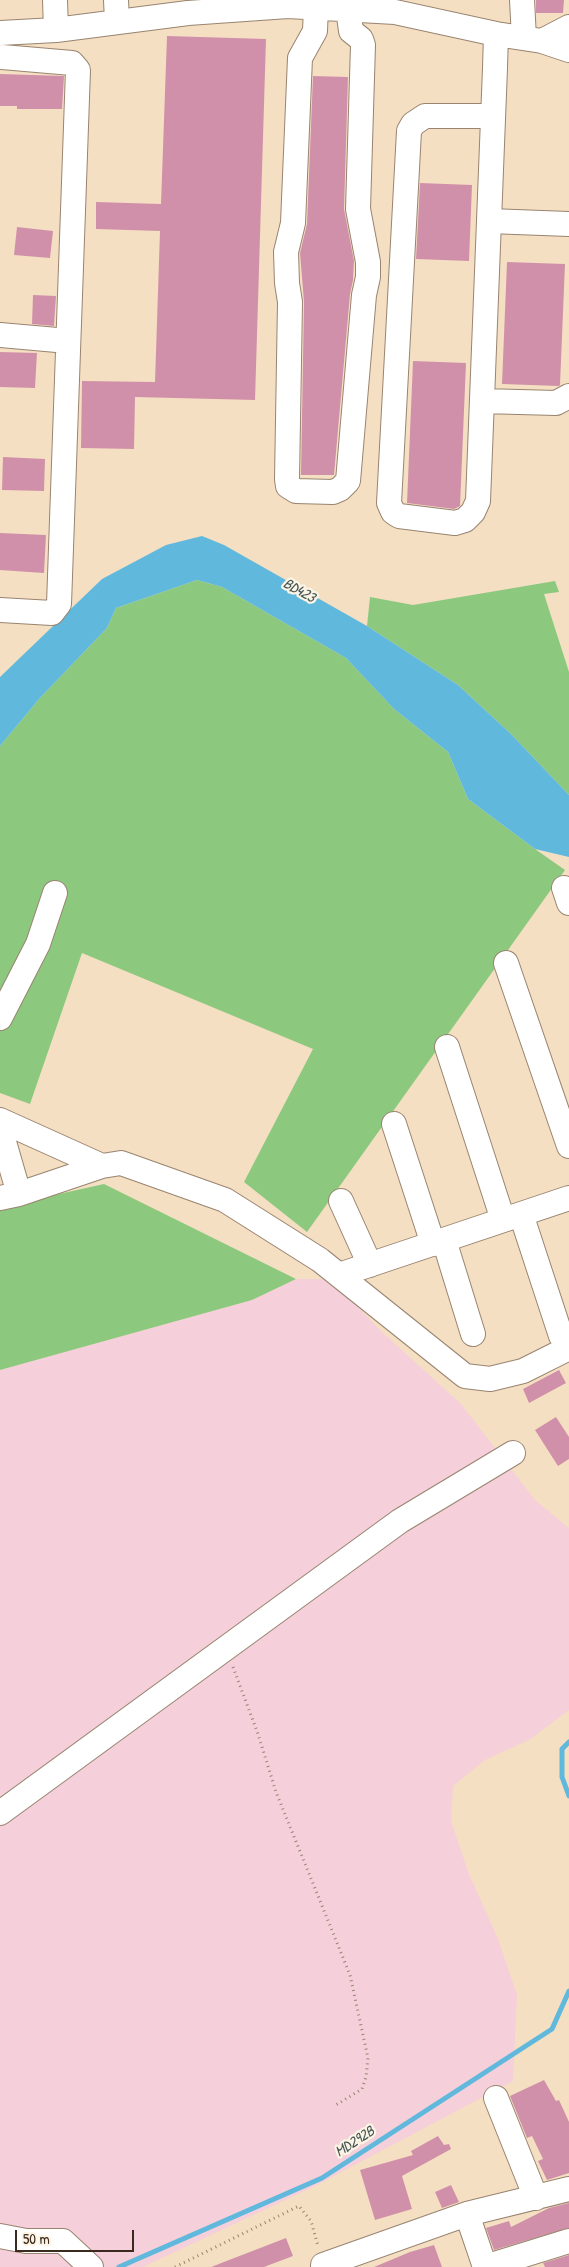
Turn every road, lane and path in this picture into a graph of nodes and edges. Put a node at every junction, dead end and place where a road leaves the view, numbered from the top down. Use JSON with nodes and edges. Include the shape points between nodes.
{"nodes":[{"id":1,"x":54,"y":0,"type":"edge"},
{"id":2,"x":522,"y":0,"type":"edge"},
{"id":3,"x":288,"y":3,"type":"edge"},
{"id":4,"x":396,"y":6,"type":"edge"},
{"id":5,"x":420,"y":9,"type":"edge"},
{"id":6,"x":117,"y":11,"type":"edge"},
{"id":7,"x":316,"y":16,"type":"junction"},
{"id":8,"x":349,"y":17,"type":"junction"},
{"id":9,"x":569,"y":27,"type":"edge"},
{"id":10,"x":56,"y":30,"type":"junction"},
{"id":11,"x":496,"y":34,"type":"junction"},
{"id":12,"x":533,"y":40,"type":"junction"},
{"id":13,"x":1,"y":45,"type":"edge"},
{"id":14,"x":569,"y":50,"type":"edge"},
{"id":15,"x":493,"y":116,"type":"junction"},
{"id":16,"x":488,"y":221,"type":"junction"},
{"id":17,"x":569,"y":224,"type":"edge"},
{"id":18,"x":0,"y":336,"type":"edge"},
{"id":19,"x":68,"y":341,"type":"junction"},
{"id":20,"x":569,"y":396,"type":"edge"},
{"id":21,"x":482,"y":401,"type":"junction"},
{"id":22,"x":0,"y":610,"type":"edge"},
{"id":23,"x":569,"y":891,"type":"edge"},
{"id":24,"x":55,"y":893,"type":"dead end"},
{"id":25,"x":569,"y":903,"type":"edge"},
{"id":26,"x":506,"y":963,"type":"dead end"},
{"id":27,"x":0,"y":1018,"type":"edge"},
{"id":28,"x":447,"y":1048,"type":"dead end"},
{"id":29,"x":0,"y":1120,"type":"edge"},
{"id":30,"x":394,"y":1124,"type":"dead end"},
{"id":31,"x":0,"y":1128,"type":"edge"},
{"id":32,"x":569,"y":1146,"type":"edge"},
{"id":33,"x":102,"y":1166,"type":"junction"},
{"id":34,"x":10,"y":1196,"type":"edge"},
{"id":35,"x":569,"y":1198,"type":"edge"},
{"id":36,"x":342,"y":1201,"type":"dead end"},
{"id":37,"x":512,"y":1217,"type":"junction"},
{"id":38,"x":438,"y":1242,"type":"junction"},
{"id":39,"x":370,"y":1265,"type":"junction"},
{"id":40,"x":339,"y":1275,"type":"junction"},
{"id":41,"x":472,"y":1334,"type":"dead end"},
{"id":42,"x":565,"y":1342,"type":"edge"},
{"id":43,"x":513,"y":1453,"type":"dead end"},
{"id":44,"x":226,"y":1649,"type":"junction"},
{"id":45,"x":0,"y":1813,"type":"edge"},
{"id":46,"x":496,"y":2098,"type":"dead end"},
{"id":47,"x":336,"y":2105,"type":"dead end"},
{"id":48,"x":569,"y":2189,"type":"edge"},
{"id":49,"x":536,"y":2198,"type":"junction"},
{"id":50,"x":467,"y":2214,"type":"junction"},
{"id":51,"x":0,"y":2236,"type":"edge"},
{"id":52,"x":569,"y":2241,"type":"edge"},
{"id":53,"x":323,"y":2266,"type":"edge"},
{"id":54,"x":91,"y":2267,"type":"edge"},
{"id":55,"x":175,"y":2267,"type":"edge"},
{"id":56,"x":485,"y":2267,"type":"edge"}],
"edges":[{"from":1,"to":10,"type":"street"},
{"from":2,"to":12,"type":"street"},
{"from":3,"to":6,"type":"street","via":[[188,13]]},
{"from":3,"to":7,"type":"street"},
{"from":4,"to":5,"type":"street"},
{"from":4,"to":8,"type":"street"},
{"from":5,"to":11,"type":"street"},
{"from":6,"to":10,"type":"street"},
{"from":7,"to":8,"type":"street"},
{"from":7,"to":8,"type":"street","via":[[315,31],[300,58],[293,223],[286,252],[290,302],[287,479],[288,486],[296,491],[333,492],[348,481],[368,277],[358,209],[364,45],[351,30]]},
{"from":9,"to":12,"type":"street"},
{"from":10,"to":13,"type":"street"},
{"from":11,"to":12,"type":"street"},
{"from":11,"to":15,"type":"street"},
{"from":12,"to":14,"type":"street"},
{"from":13,"to":19,"type":"street","via":[[72,62],[78,70]]},
{"from":15,"to":16,"type":"street"},
{"from":15,"to":21,"type":"street","via":[[425,116],[409,131],[389,503],[393,512],[400,516],[455,523],[465,520],[473,512],[478,501]]},
{"from":16,"to":17,"type":"street"},
{"from":16,"to":21,"type":"street"},
{"from":18,"to":19,"type":"street"},
{"from":19,"to":22,"type":"street","via":[[59,604],[52,613]]},
{"from":20,"to":21,"type":"street","via":[[556,403]]},
{"from":23,"to":25,"type":"street","via":[[564,888]]},
{"from":24,"to":27,"type":"street","via":[[38,944]]},
{"from":26,"to":32,"type":"street"},
{"from":28,"to":37,"type":"street"},
{"from":29,"to":33,"type":"street"},
{"from":30,"to":38,"type":"street"},
{"from":31,"to":34,"type":"street"},
{"from":33,"to":34,"type":"street"},
{"from":33,"to":40,"type":"street","via":[[121,1163],[226,1200]]},
{"from":35,"to":37,"type":"street"},
{"from":36,"to":39,"type":"street"},
{"from":37,"to":38,"type":"street"},
{"from":37,"to":42,"type":"street"},
{"from":38,"to":39,"type":"street"},
{"from":38,"to":41,"type":"street"},
{"from":39,"to":40,"type":"street"},
{"from":40,"to":42,"type":"street","via":[[465,1376],[490,1379],[523,1370]]},
{"from":43,"to":44,"type":"street","via":[[400,1521]]},
{"from":44,"to":45,"type":"street"},
{"from":44,"to":47,"type":"path","via":[[276,1792],[350,1975],[368,2058],[366,2077],[362,2089]]},
{"from":46,"to":49,"type":"street"},
{"from":48,"to":49,"type":"street"},
{"from":49,"to":50,"type":"street"},
{"from":50,"to":53,"type":"street"},
{"from":50,"to":56,"type":"street"},
{"from":51,"to":54,"type":"street","via":[[26,2241],[63,2241]]},
{"from":52,"to":56,"type":"street"},
{"from":53,"to":55,"type":"path","via":[[311,2221],[299,2206]]}]}
